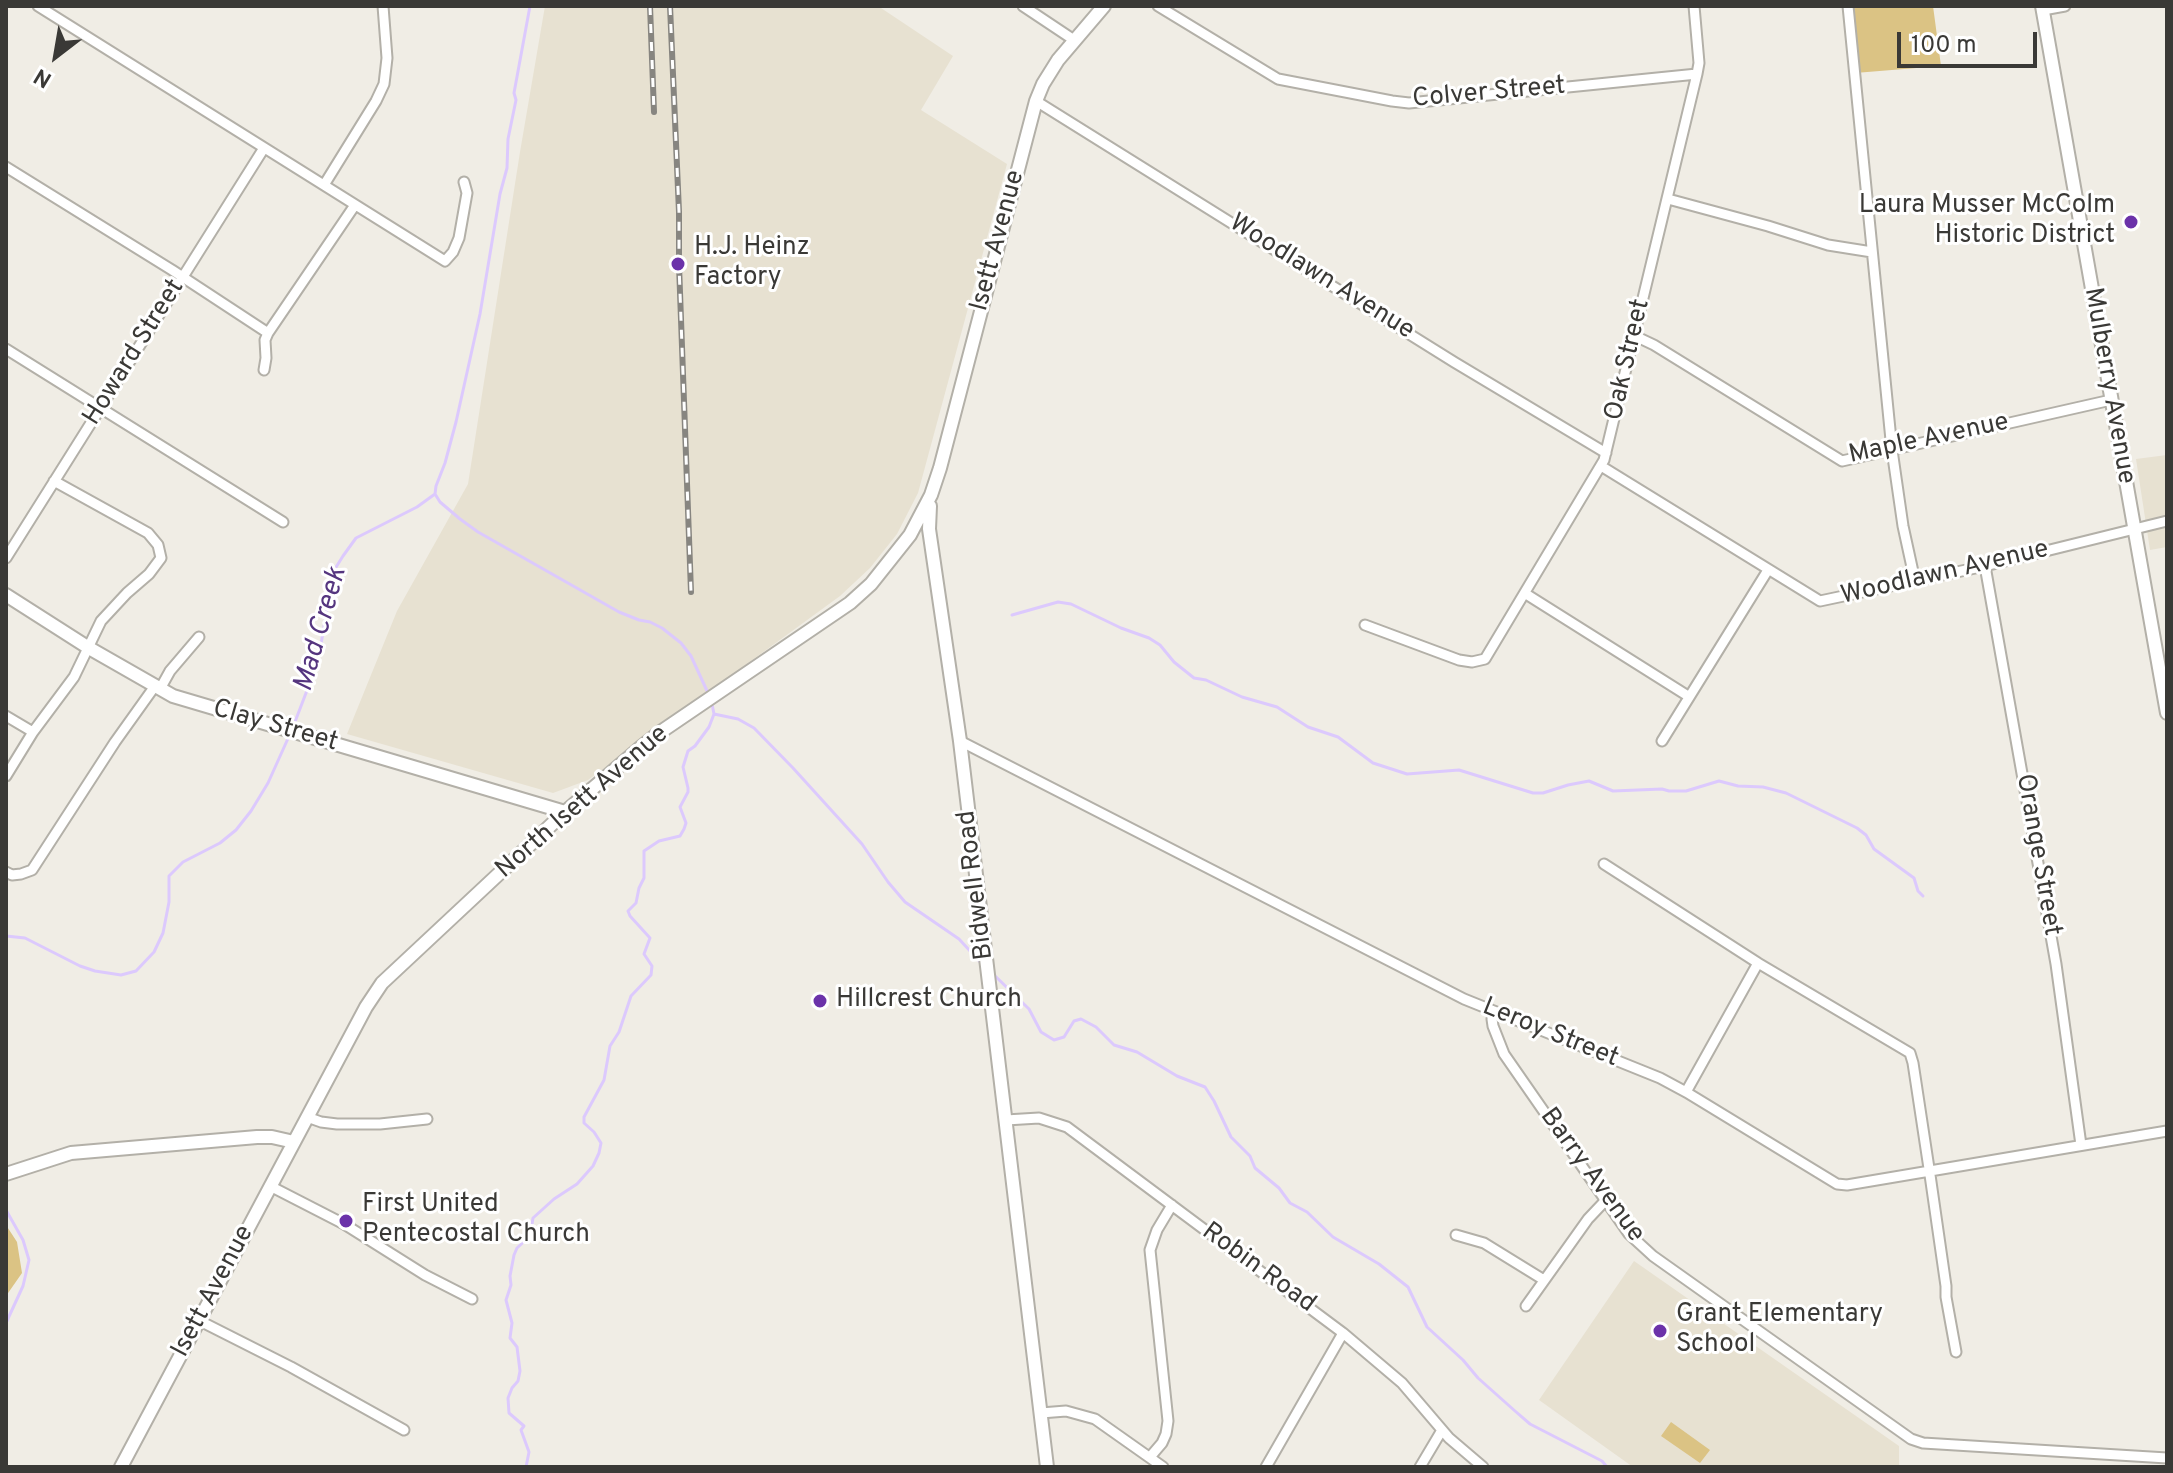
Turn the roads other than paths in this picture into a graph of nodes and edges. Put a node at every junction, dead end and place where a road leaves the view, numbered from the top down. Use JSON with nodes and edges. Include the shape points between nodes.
{"nodes":[{"id":1,"x":38,"y":6,"type":"edge"},
{"id":2,"x":383,"y":6,"type":"edge"},
{"id":3,"x":1023,"y":6,"type":"edge"},
{"id":4,"x":1104,"y":6,"type":"edge"},
{"id":5,"x":1158,"y":6,"type":"edge"},
{"id":6,"x":1694,"y":6,"type":"edge"},
{"id":7,"x":1848,"y":6,"type":"edge"},
{"id":8,"x":2065,"y":6,"type":"edge"},
{"id":9,"x":2042,"y":8,"type":"edge"},
{"id":10,"x":1074,"y":40,"type":"junction"},
{"id":11,"x":1697,"y":74,"type":"junction"},
{"id":12,"x":1036,"y":101,"type":"junction"},
{"id":13,"x":264,"y":148,"type":"junction"},
{"id":14,"x":6,"y":167,"type":"edge"},
{"id":15,"x":464,"y":182,"type":"dead end"},
{"id":16,"x":324,"y":185,"type":"junction"},
{"id":17,"x":1668,"y":199,"type":"junction"},
{"id":18,"x":355,"y":205,"type":"junction"},
{"id":19,"x":1872,"y":252,"type":"junction"},
{"id":20,"x":182,"y":279,"type":"junction"},
{"id":21,"x":268,"y":333,"type":"junction"},
{"id":22,"x":1635,"y":336,"type":"junction"},
{"id":23,"x":6,"y":349,"type":"edge"},
{"id":24,"x":264,"y":370,"type":"dead end"},
{"id":25,"x":2111,"y":400,"type":"junction"},
{"id":26,"x":100,"y":408,"type":"junction"},
{"id":27,"x":1892,"y":450,"type":"junction"},
{"id":28,"x":1606,"y":453,"type":"junction"},
{"id":29,"x":1601,"y":466,"type":"junction"},
{"id":30,"x":54,"y":481,"type":"junction"},
{"id":31,"x":931,"y":495,"type":"junction"},
{"id":32,"x":2167,"y":521,"type":"edge"},
{"id":33,"x":283,"y":522,"type":"dead end"},
{"id":34,"x":2134,"y":529,"type":"junction"},
{"id":35,"x":6,"y":558,"type":"edge"},
{"id":36,"x":1985,"y":566,"type":"junction"},
{"id":37,"x":1768,"y":570,"type":"junction"},
{"id":38,"x":1915,"y":581,"type":"junction"},
{"id":39,"x":1526,"y":594,"type":"junction"},
{"id":40,"x":6,"y":595,"type":"edge"},
{"id":41,"x":1365,"y":625,"type":"dead end"},
{"id":42,"x":199,"y":637,"type":"dead end"},
{"id":43,"x":89,"y":648,"type":"junction"},
{"id":44,"x":157,"y":688,"type":"junction"},
{"id":45,"x":1688,"y":696,"type":"junction"},
{"id":46,"x":2167,"y":713,"type":"edge"},
{"id":47,"x":6,"y":716,"type":"edge"},
{"id":48,"x":33,"y":732,"type":"junction"},
{"id":49,"x":960,"y":741,"type":"junction"},
{"id":50,"x":1662,"y":741,"type":"dead end"},
{"id":51,"x":6,"y":776,"type":"edge"},
{"id":52,"x":565,"y":812,"type":"junction"},
{"id":53,"x":1604,"y":864,"type":"dead end"},
{"id":54,"x":6,"y":872,"type":"edge"},
{"id":55,"x":1758,"y":963,"type":"junction"},
{"id":56,"x":1494,"y":1011,"type":"junction"},
{"id":57,"x":1686,"y":1092,"type":"junction"},
{"id":58,"x":307,"y":1117,"type":"junction"},
{"id":59,"x":427,"y":1119,"type":"dead end"},
{"id":60,"x":1006,"y":1120,"type":"junction"},
{"id":61,"x":2167,"y":1131,"type":"edge"},
{"id":62,"x":294,"y":1142,"type":"junction"},
{"id":63,"x":2081,"y":1145,"type":"junction"},
{"id":64,"x":1929,"y":1172,"type":"junction"},
{"id":65,"x":8,"y":1173,"type":"edge"},
{"id":66,"x":270,"y":1186,"type":"junction"},
{"id":67,"x":1605,"y":1201,"type":"junction"},
{"id":68,"x":1172,"y":1205,"type":"junction"},
{"id":69,"x":1456,"y":1235,"type":"dead end"},
{"id":70,"x":1544,"y":1280,"type":"junction"},
{"id":71,"x":472,"y":1299,"type":"dead end"},
{"id":72,"x":1526,"y":1306,"type":"dead end"},
{"id":73,"x":198,"y":1320,"type":"junction"},
{"id":74,"x":1343,"y":1333,"type":"junction"},
{"id":75,"x":1956,"y":1352,"type":"dead end"},
{"id":76,"x":1041,"y":1413,"type":"junction"},
{"id":77,"x":404,"y":1430,"type":"dead end"},
{"id":78,"x":1442,"y":1430,"type":"junction"},
{"id":79,"x":1150,"y":1457,"type":"junction"},
{"id":80,"x":2167,"y":1458,"type":"edge"},
{"id":81,"x":121,"y":1467,"type":"edge"},
{"id":82,"x":1047,"y":1467,"type":"edge"},
{"id":83,"x":1163,"y":1467,"type":"edge"},
{"id":84,"x":1266,"y":1467,"type":"edge"},
{"id":85,"x":1420,"y":1467,"type":"edge"},
{"id":86,"x":1483,"y":1467,"type":"edge"}],
"edges":[{"from":1,"to":13,"type":"street"},
{"from":2,"to":16,"type":"street","via":[[384,84]]},
{"from":3,"to":10,"type":"street"},
{"from":4,"to":10,"type":"main road","name":"Isett Avenue"},
{"from":5,"to":11,"type":"street","name":"Colver Street","via":[[1278,79],[1392,101]]},
{"from":6,"to":11,"type":"street","name":"Oak Street"},
{"from":7,"to":19,"type":"street"},
{"from":8,"to":9,"type":"street"},
{"from":9,"to":25,"type":"main road","name":"Mulberry Avenue"},
{"from":10,"to":12,"type":"main road","name":"Isett Avenue"},
{"from":11,"to":17,"type":"street","name":"Oak Street"},
{"from":12,"to":28,"type":"street","name":"Woodlawn Avenue"},
{"from":12,"to":31,"type":"main road","name":"Isett Avenue"},
{"from":13,"to":16,"type":"street"},
{"from":13,"to":20,"type":"street","name":"Howard Street"},
{"from":14,"to":20,"type":"street"},
{"from":15,"to":18,"type":"street","via":[[459,238],[445,261]]},
{"from":16,"to":18,"type":"street"},
{"from":17,"to":19,"type":"street","via":[[1828,245]]},
{"from":17,"to":22,"type":"street","name":"Oak Street"},
{"from":18,"to":21,"type":"street"},
{"from":19,"to":27,"type":"street"},
{"from":20,"to":21,"type":"street"},
{"from":20,"to":26,"type":"street","name":"Howard Street"},
{"from":21,"to":24,"type":"street"},
{"from":22,"to":27,"type":"street","name":"Maple Avenue","via":[[1836,458],[1848,461]]},
{"from":22,"to":28,"type":"street","name":"Oak Street"},
{"from":23,"to":26,"type":"street"},
{"from":25,"to":27,"type":"street","name":"Maple Avenue"},
{"from":25,"to":34,"type":"main road","name":"Mulberry Avenue"},
{"from":26,"to":30,"type":"street","name":"Howard Street"},
{"from":26,"to":33,"type":"street"},
{"from":27,"to":38,"type":"street"},
{"from":28,"to":29,"type":"street","name":"Oak Street"},
{"from":29,"to":37,"type":"street","name":"Woodlawn Avenue"},
{"from":29,"to":39,"type":"street","name":"Oak Street"},
{"from":30,"to":35,"type":"street","name":"Howard Street"},
{"from":30,"to":43,"type":"street","via":[[148,533],[160,549],[158,563],[101,621]]},
{"from":31,"to":49,"type":"main road","name":"Bidwell Road","via":[[929,529]]},
{"from":31,"to":52,"type":"main road","name":"North Isett Avenue","via":[[893,559],[850,603],[659,733]]},
{"from":32,"to":34,"type":"street"},
{"from":34,"to":36,"type":"street","name":"Woodlawn Avenue"},
{"from":34,"to":46,"type":"main road","name":"Mulberry Avenue"},
{"from":36,"to":38,"type":"street","name":"Woodlawn Avenue"},
{"from":36,"to":63,"type":"street","name":"Orange Street","via":[[2056,964]]},
{"from":37,"to":38,"type":"street","name":"Woodlawn Avenue","via":[[1820,601]]},
{"from":37,"to":45,"type":"street"},
{"from":39,"to":41,"type":"street","name":"Oak Street","via":[[1485,659],[1472,662]]},
{"from":39,"to":45,"type":"street"},
{"from":40,"to":43,"type":"main road","name":"Clay Street"},
{"from":42,"to":44,"type":"street"},
{"from":43,"to":44,"type":"main road","name":"Clay Street"},
{"from":43,"to":48,"type":"street"},
{"from":44,"to":52,"type":"main road","name":"Clay Street"},
{"from":44,"to":54,"type":"street","via":[[115,742],[32,870]]},
{"from":45,"to":50,"type":"street"},
{"from":47,"to":48,"type":"street"},
{"from":48,"to":51,"type":"street"},
{"from":49,"to":56,"type":"street","name":"Leroy Street"},
{"from":49,"to":60,"type":"main road","name":"Bidwell Road"},
{"from":52,"to":58,"type":"main road","name":"North Isett Avenue","via":[[382,983]]},
{"from":53,"to":55,"type":"street"},
{"from":55,"to":57,"type":"street"},
{"from":55,"to":64,"type":"street","via":[[1910,1053]]},
{"from":56,"to":57,"type":"street","name":"Leroy Street"},
{"from":56,"to":67,"type":"street","name":"Barry Avenue","via":[[1493,1026],[1504,1054]]},
{"from":57,"to":64,"type":"street","name":"Leroy Street","via":[[1837,1184]]},
{"from":58,"to":59,"type":"street","via":[[337,1124]]},
{"from":58,"to":62,"type":"main road","name":"Isett Avenue"},
{"from":60,"to":68,"type":"street","name":"Robin Road","via":[[1039,1118],[1067,1127]]},
{"from":60,"to":76,"type":"main road","name":"Bidwell Road"},
{"from":61,"to":63,"type":"street","name":"Leroy Street"},
{"from":62,"to":65,"type":"main road","via":[[257,1137],[71,1153]]},
{"from":62,"to":66,"type":"main road","name":"Isett Avenue"},
{"from":63,"to":64,"type":"street","name":"Leroy Street"},
{"from":64,"to":75,"type":"street"},
{"from":66,"to":71,"type":"street"},
{"from":66,"to":73,"type":"main road","name":"Isett Avenue"},
{"from":67,"to":70,"type":"street"},
{"from":67,"to":80,"type":"street","name":"Barry Avenue","via":[[1653,1256],[1916,1441]]},
{"from":68,"to":74,"type":"street","name":"Robin Road"},
{"from":68,"to":79,"type":"street","via":[[1150,1250],[1168,1421],[1162,1443]]},
{"from":69,"to":70,"type":"street","via":[[1484,1243]]},
{"from":70,"to":72,"type":"street"},
{"from":73,"to":77,"type":"street"},
{"from":73,"to":81,"type":"main road","name":"Isett Avenue"},
{"from":74,"to":78,"type":"street","name":"Robin Road","via":[[1402,1383]]},
{"from":74,"to":84,"type":"street"},
{"from":76,"to":79,"type":"street","via":[[1066,1411],[1095,1419]]},
{"from":76,"to":82,"type":"main road","name":"Bidwell Road"},
{"from":78,"to":85,"type":"street"},
{"from":78,"to":86,"type":"street","name":"Robin Road"},
{"from":79,"to":83,"type":"street"}]}
